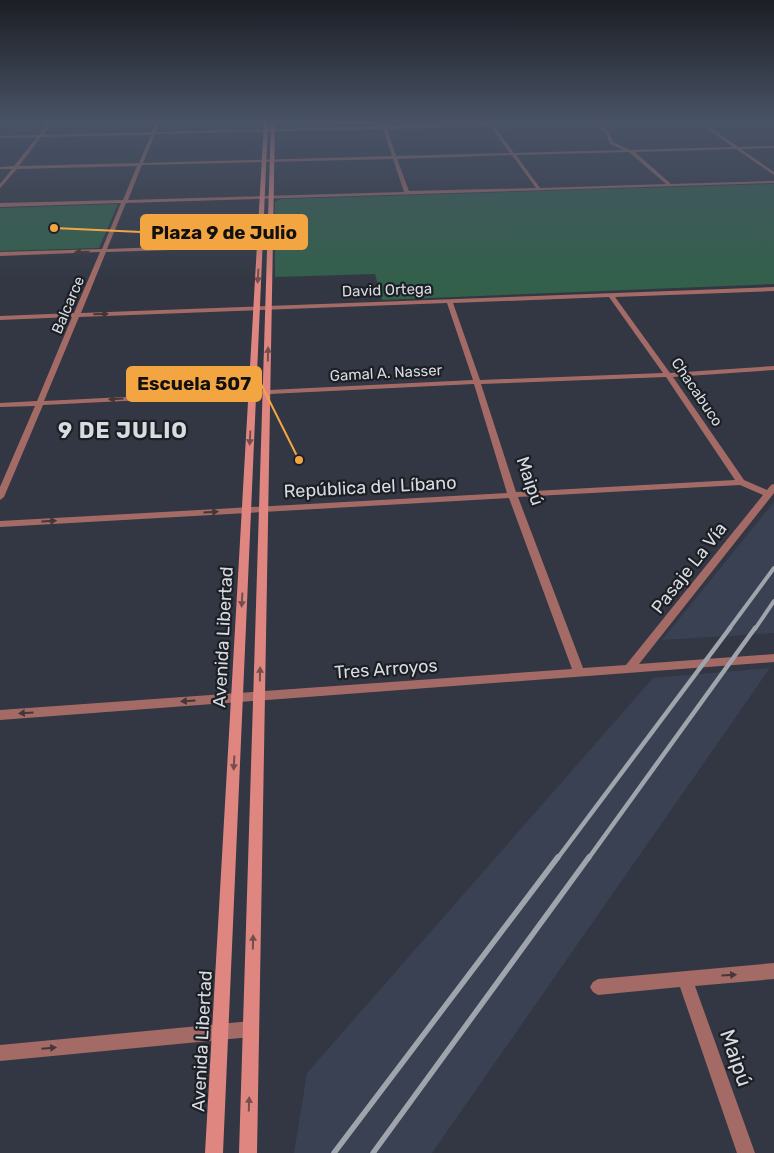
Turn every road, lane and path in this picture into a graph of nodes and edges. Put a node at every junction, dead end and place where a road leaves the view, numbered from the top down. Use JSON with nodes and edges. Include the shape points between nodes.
{"nodes":[{"id":1,"x":9,"y":176,"type":"edge"},
{"id":2,"x":137,"y":176,"type":"edge"},
{"id":3,"x":268,"y":176,"type":"edge"},
{"id":4,"x":401,"y":176,"type":"edge"},
{"id":5,"x":529,"y":176,"type":"edge"},
{"id":6,"x":659,"y":176,"type":"edge"},
{"id":7,"x":774,"y":182,"type":"edge"},
{"id":8,"x":670,"y":185,"type":"junction"},
{"id":9,"x":0,"y":187,"type":"edge"},
{"id":10,"x":539,"y":189,"type":"junction"},
{"id":11,"x":407,"y":193,"type":"junction"},
{"id":12,"x":267,"y":197,"type":"junction"},
{"id":13,"x":126,"y":202,"type":"junction"},
{"id":14,"x":0,"y":205,"type":"edge"},
{"id":15,"x":265,"y":245,"type":"junction"},
{"id":16,"x":105,"y":251,"type":"junction"},
{"id":17,"x":0,"y":254,"type":"edge"},
{"id":18,"x":774,"y":289,"type":"edge"},
{"id":19,"x":611,"y":294,"type":"junction"},
{"id":20,"x":448,"y":301,"type":"junction"},
{"id":21,"x":256,"y":308,"type":"junction"},
{"id":22,"x":269,"y":308,"type":"junction"},
{"id":23,"x":77,"y":315,"type":"junction"},
{"id":24,"x":0,"y":318,"type":"edge"},
{"id":25,"x":774,"y":368,"type":"edge"},
{"id":26,"x":668,"y":375,"type":"junction"},
{"id":27,"x":477,"y":382,"type":"junction"},
{"id":28,"x":267,"y":392,"type":"junction"},
{"id":29,"x":252,"y":393,"type":"junction"},
{"id":30,"x":40,"y":403,"type":"junction"},
{"id":31,"x":0,"y":405,"type":"edge"},
{"id":32,"x":741,"y":482,"type":"junction"},
{"id":33,"x":771,"y":491,"type":"edge"},
{"id":34,"x":514,"y":496,"type":"junction"},
{"id":35,"x":0,"y":497,"type":"edge"},
{"id":36,"x":264,"y":509,"type":"junction"},
{"id":37,"x":246,"y":510,"type":"junction"},
{"id":38,"x":0,"y":524,"type":"edge"},
{"id":39,"x":774,"y":658,"type":"edge"},
{"id":40,"x":629,"y":670,"type":"junction"},
{"id":41,"x":578,"y":673,"type":"junction"},
{"id":42,"x":259,"y":696,"type":"junction"},
{"id":43,"x":237,"y":697,"type":"junction"},
{"id":44,"x":0,"y":715,"type":"edge"},
{"id":45,"x":774,"y":972,"type":"edge"},
{"id":46,"x":684,"y":978,"type":"junction"},
{"id":47,"x":598,"y":987,"type":"dead end"},
{"id":48,"x":251,"y":1029,"type":"junction"},
{"id":49,"x":220,"y":1032,"type":"junction"},
{"id":50,"x":0,"y":1053,"type":"edge"},
{"id":51,"x":212,"y":1150,"type":"edge"},
{"id":52,"x":248,"y":1153,"type":"edge"},
{"id":53,"x":746,"y":1153,"type":"edge"}],
"edges":[{"from":1,"to":9,"type":"street"},
{"from":2,"to":13,"type":"street","name":"Balcarce"},
{"from":3,"to":12,"type":"main road","name":"Avenida Libertad"},
{"from":4,"to":11,"type":"street"},
{"from":5,"to":10,"type":"street"},
{"from":6,"to":8,"type":"street"},
{"from":7,"to":8,"type":"street"},
{"from":8,"to":10,"type":"street"},
{"from":10,"to":11,"type":"street"},
{"from":11,"to":12,"type":"street"},
{"from":12,"to":13,"type":"street"},
{"from":12,"to":15,"type":"main road","name":"Avenida Libertad"},
{"from":13,"to":14,"type":"street"},
{"from":13,"to":16,"type":"street","name":"Balcarce"},
{"from":15,"to":16,"type":"street"},
{"from":15,"to":21,"type":"main road","name":"Avenida Libertad","one_way":true},
{"from":15,"to":22,"type":"main road","name":"Avenida Libertad"},
{"from":16,"to":17,"type":"street","one_way":true},
{"from":16,"to":23,"type":"street","name":"Balcarce"},
{"from":18,"to":19,"type":"street","name":"David Ortega"},
{"from":19,"to":20,"type":"street","name":"David Ortega"},
{"from":19,"to":26,"type":"street","name":"Chacabuco"},
{"from":20,"to":22,"type":"street","name":"David Ortega"},
{"from":20,"to":27,"type":"street","name":"Maipú"},
{"from":21,"to":22,"type":"street","name":"David Ortega"},
{"from":23,"to":21,"type":"street","name":"David Ortega","one_way":true},
{"from":21,"to":29,"type":"main road","name":"Avenida Libertad"},
{"from":28,"to":22,"type":"main road","name":"Avenida Libertad","one_way":true},
{"from":23,"to":24,"type":"street","name":"David Ortega"},
{"from":23,"to":30,"type":"street","name":"Balcarce"},
{"from":25,"to":26,"type":"street","name":"Gamal A. Nasser"},
{"from":26,"to":27,"type":"street","name":"Gamal A. Nasser"},
{"from":26,"to":32,"type":"street","name":"Chacabuco"},
{"from":27,"to":28,"type":"street","name":"Gamal A. Nasser"},
{"from":27,"to":34,"type":"street","name":"Maipú"},
{"from":28,"to":29,"type":"street","name":"Gamal A. Nasser"},
{"from":28,"to":36,"type":"main road","name":"Avenida Libertad"},
{"from":29,"to":30,"type":"street","name":"Gamal A. Nasser","one_way":true},
{"from":29,"to":37,"type":"main road","name":"Avenida Libertad","one_way":true},
{"from":30,"to":31,"type":"street","name":"Gamal A. Nasser"},
{"from":30,"to":35,"type":"street","name":"Balcarce"},
{"from":32,"to":33,"type":"street"},
{"from":32,"to":34,"type":"street","name":"República del Líbano"},
{"from":33,"to":40,"type":"street","name":"Pasaje La Vía"},
{"from":34,"to":36,"type":"street","name":"República del Líbano"},
{"from":34,"to":41,"type":"street","name":"Maipú"},
{"from":36,"to":37,"type":"street","name":"República del Líbano"},
{"from":42,"to":36,"type":"main road","name":"Avenida Libertad","one_way":true},
{"from":38,"to":37,"type":"street","name":"República del Líbano","one_way":true},
{"from":37,"to":43,"type":"main road","name":"Avenida Libertad","one_way":true},
{"from":39,"to":40,"type":"street","name":"Tres Arroyos"},
{"from":40,"to":41,"type":"street","name":"Tres Arroyos"},
{"from":41,"to":42,"type":"street","name":"Tres Arroyos"},
{"from":42,"to":43,"type":"street","name":"Tres Arroyos"},
{"from":48,"to":42,"type":"main road","name":"Avenida Libertad","one_way":true},
{"from":43,"to":44,"type":"street","name":"Tres Arroyos","one_way":true},
{"from":43,"to":49,"type":"main road","name":"Avenida Libertad","one_way":true},
{"from":46,"to":45,"type":"street","one_way":true},
{"from":46,"to":47,"type":"street"},
{"from":46,"to":53,"type":"street","name":"Maipú"},
{"from":48,"to":49,"type":"street"},
{"from":52,"to":48,"type":"main road","name":"Avenida Libertad","one_way":true},
{"from":50,"to":49,"type":"street","one_way":true},
{"from":49,"to":51,"type":"main road","name":"Avenida Libertad"}]}
